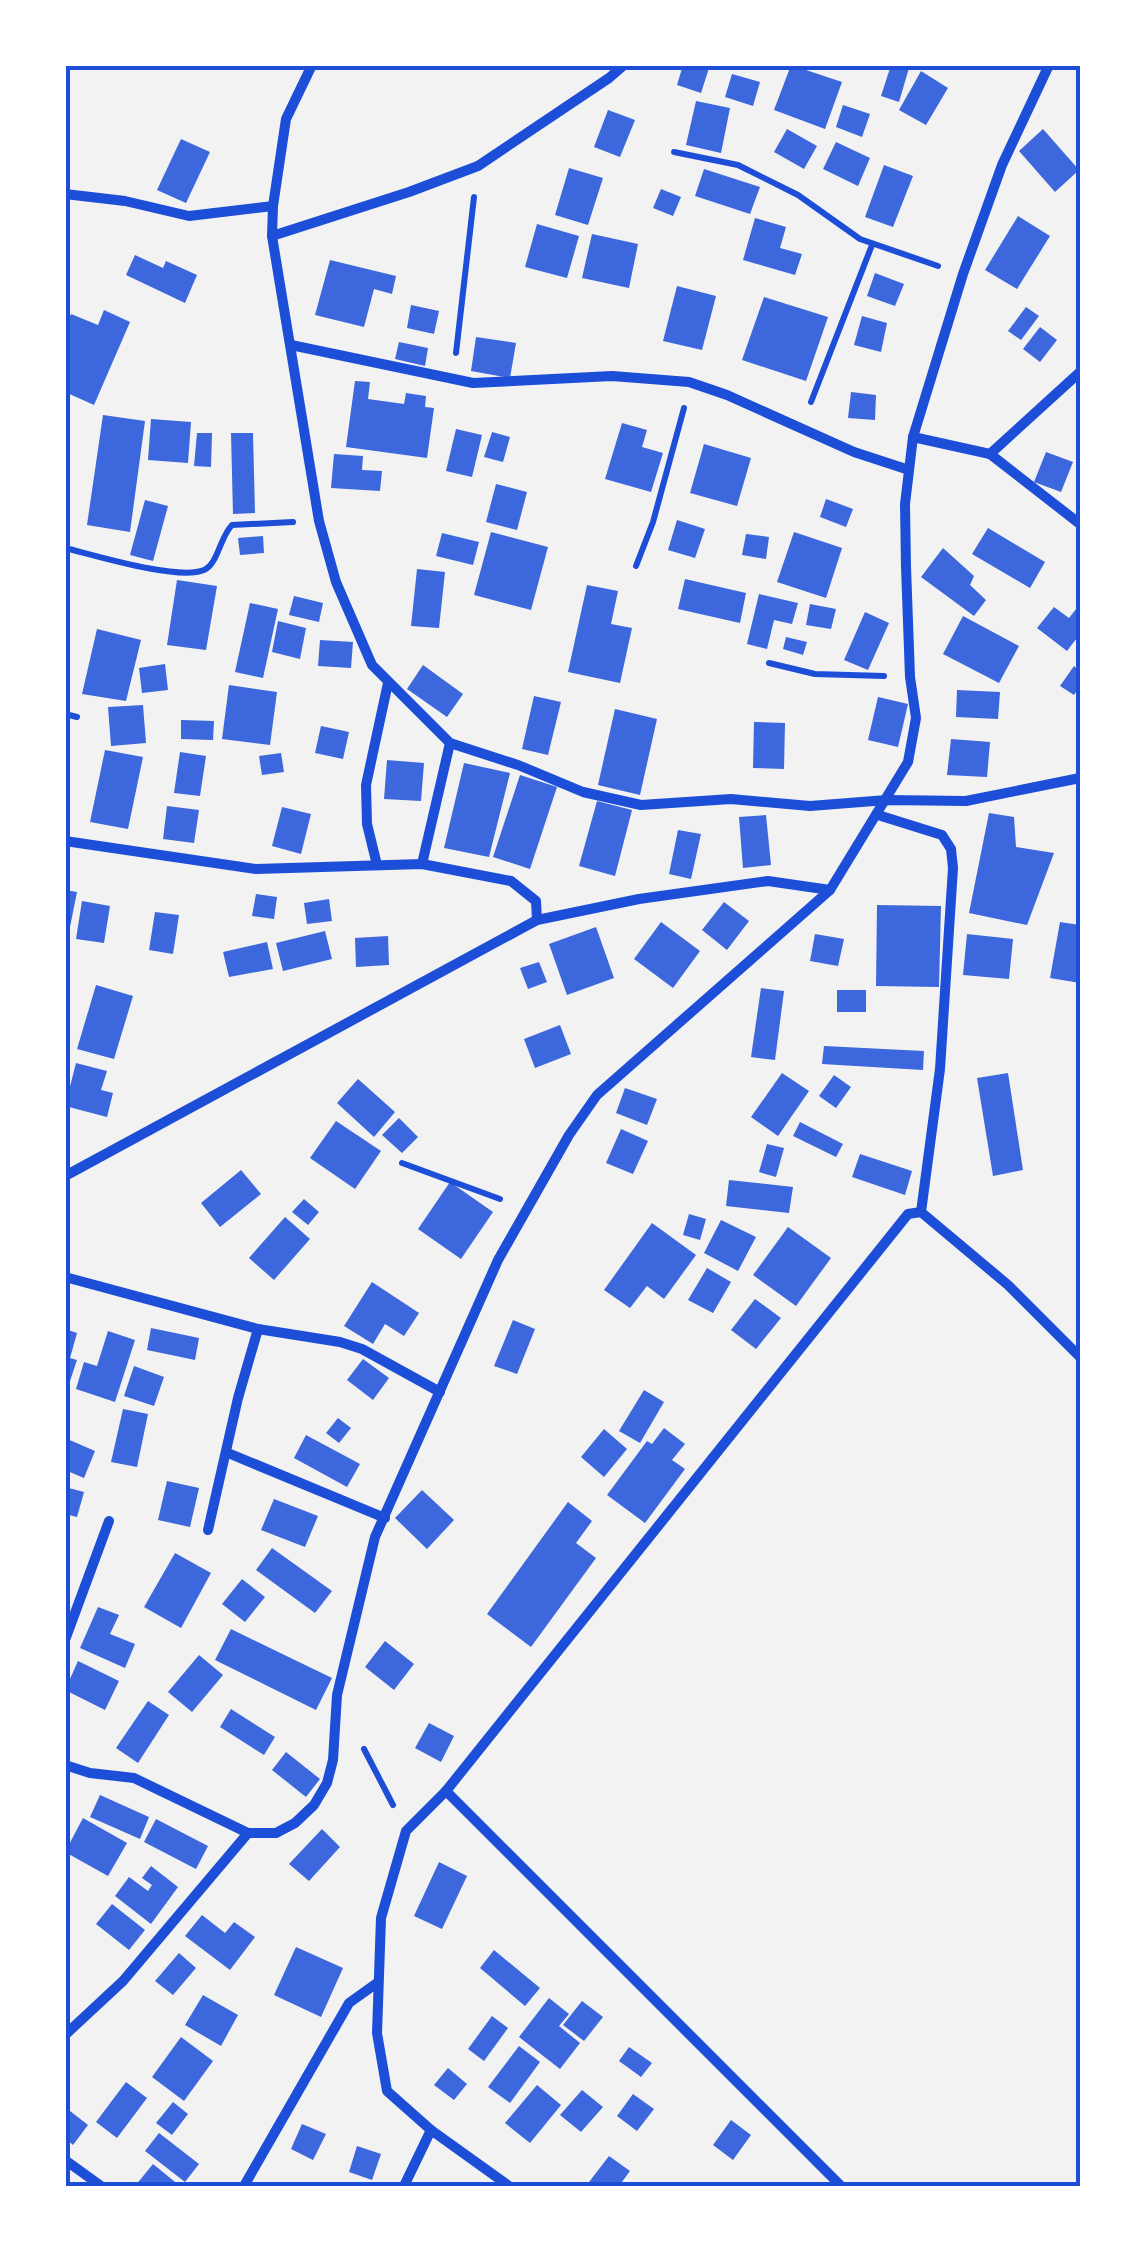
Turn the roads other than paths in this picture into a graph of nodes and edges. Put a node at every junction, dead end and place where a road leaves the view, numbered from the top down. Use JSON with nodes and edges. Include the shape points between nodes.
{"nodes":[{"id":1,"x":312,"y":65,"type":"edge"},
{"id":2,"x":624,"y":65,"type":"edge"},
{"id":3,"x":1049,"y":65,"type":"edge"},
{"id":4,"x":65,"y":194,"type":"edge"},
{"id":5,"x":273,"y":206,"type":"junction"},
{"id":6,"x":272,"y":236,"type":"junction"},
{"id":7,"x":291,"y":345,"type":"junction"},
{"id":8,"x":1080,"y":372,"type":"edge"},
{"id":9,"x":913,"y":437,"type":"junction"},
{"id":10,"x":990,"y":454,"type":"junction"},
{"id":11,"x":909,"y":470,"type":"junction"},
{"id":12,"x":1080,"y":524,"type":"edge"},
{"id":13,"x":388,"y":683,"type":"junction"},
{"id":14,"x":450,"y":743,"type":"junction"},
{"id":15,"x":1080,"y":778,"type":"edge"},
{"id":16,"x":886,"y":800,"type":"junction"},
{"id":17,"x":878,"y":814,"type":"junction"},
{"id":18,"x":65,"y":841,"type":"edge"},
{"id":19,"x":422,"y":864,"type":"junction"},
{"id":20,"x":376,"y":865,"type":"junction"},
{"id":21,"x":830,"y":890,"type":"junction"},
{"id":22,"x":537,"y":920,"type":"junction"},
{"id":23,"x":65,"y":1176,"type":"edge"},
{"id":24,"x":921,"y":1212,"type":"junction"},
{"id":25,"x":65,"y":1277,"type":"edge"},
{"id":26,"x":258,"y":1330,"type":"junction"},
{"id":27,"x":1080,"y":1357,"type":"edge"},
{"id":28,"x":440,"y":1392,"type":"junction"},
{"id":29,"x":228,"y":1453,"type":"junction"},
{"id":30,"x":384,"y":1518,"type":"junction"},
{"id":31,"x":109,"y":1521,"type":"dead end"},
{"id":32,"x":208,"y":1530,"type":"dead end"},
{"id":33,"x":65,"y":1640,"type":"edge"},
{"id":34,"x":65,"y":1766,"type":"edge"},
{"id":35,"x":446,"y":1791,"type":"junction"},
{"id":36,"x":248,"y":1833,"type":"junction"},
{"id":37,"x":377,"y":1983,"type":"junction"},
{"id":38,"x":65,"y":2035,"type":"edge"},
{"id":39,"x":431,"y":2130,"type":"junction"},
{"id":40,"x":65,"y":2160,"type":"edge"},
{"id":41,"x":102,"y":2186,"type":"edge"},
{"id":42,"x":244,"y":2186,"type":"edge"},
{"id":43,"x":404,"y":2186,"type":"edge"},
{"id":44,"x":510,"y":2186,"type":"edge"},
{"id":45,"x":841,"y":2186,"type":"edge"}],
"edges":[{"from":1,"to":5,"type":"street","via":[[286,119]]},
{"from":2,"to":6,"type":"street","via":[[478,166]]},
{"from":3,"to":9,"type":"street","via":[[1002,165]]},
{"from":4,"to":5,"type":"street","via":[[189,216]]},
{"from":5,"to":6,"type":"street"},
{"from":6,"to":7,"type":"street"},
{"from":7,"to":11,"type":"street","via":[[474,383],[612,376],[689,382]]},
{"from":7,"to":13,"type":"street","via":[[319,522],[336,582],[372,665]]},
{"from":8,"to":10,"type":"street"},
{"from":9,"to":10,"type":"street"},
{"from":9,"to":11,"type":"street"},
{"from":10,"to":12,"type":"street"},
{"from":11,"to":16,"type":"street","via":[[916,718],[908,762]]},
{"from":13,"to":14,"type":"street"},
{"from":13,"to":20,"type":"street","via":[[366,786]]},
{"from":14,"to":16,"type":"street","via":[[583,792],[642,805]]},
{"from":14,"to":19,"type":"street"},
{"from":15,"to":16,"type":"street","via":[[966,801]]},
{"from":16,"to":17,"type":"street"},
{"from":17,"to":21,"type":"street"},
{"from":17,"to":24,"type":"street","via":[[942,835],[952,849],[940,1069]]},
{"from":18,"to":20,"type":"street","via":[[256,869]]},
{"from":19,"to":20,"type":"street"},
{"from":19,"to":22,"type":"street","via":[[510,881],[536,901]]},
{"from":21,"to":22,"type":"street","via":[[768,880]]},
{"from":21,"to":28,"type":"street","via":[[597,1095],[524,1208]]},
{"from":22,"to":23,"type":"street"},
{"from":24,"to":27,"type":"street"},
{"from":24,"to":35,"type":"street","via":[[908,1214]]},
{"from":25,"to":26,"type":"street"},
{"from":26,"to":28,"type":"street","via":[[362,1349]]},
{"from":26,"to":29,"type":"street"},
{"from":28,"to":30,"type":"street"},
{"from":29,"to":30,"type":"street"},
{"from":29,"to":32,"type":"street"},
{"from":30,"to":36,"type":"street","via":[[336,1695],[327,1783],[295,1823],[276,1833]]},
{"from":31,"to":33,"type":"street"},
{"from":34,"to":36,"type":"street","via":[[134,1778]]},
{"from":35,"to":37,"type":"street","via":[[406,1830],[381,1918]]},
{"from":35,"to":45,"type":"street"},
{"from":36,"to":38,"type":"street","via":[[123,1981]]},
{"from":37,"to":39,"type":"street","via":[[376,2033],[388,2091]]},
{"from":37,"to":42,"type":"street","via":[[339,2018]]},
{"from":39,"to":43,"type":"street"},
{"from":39,"to":44,"type":"street"},
{"from":40,"to":41,"type":"street"}]}
